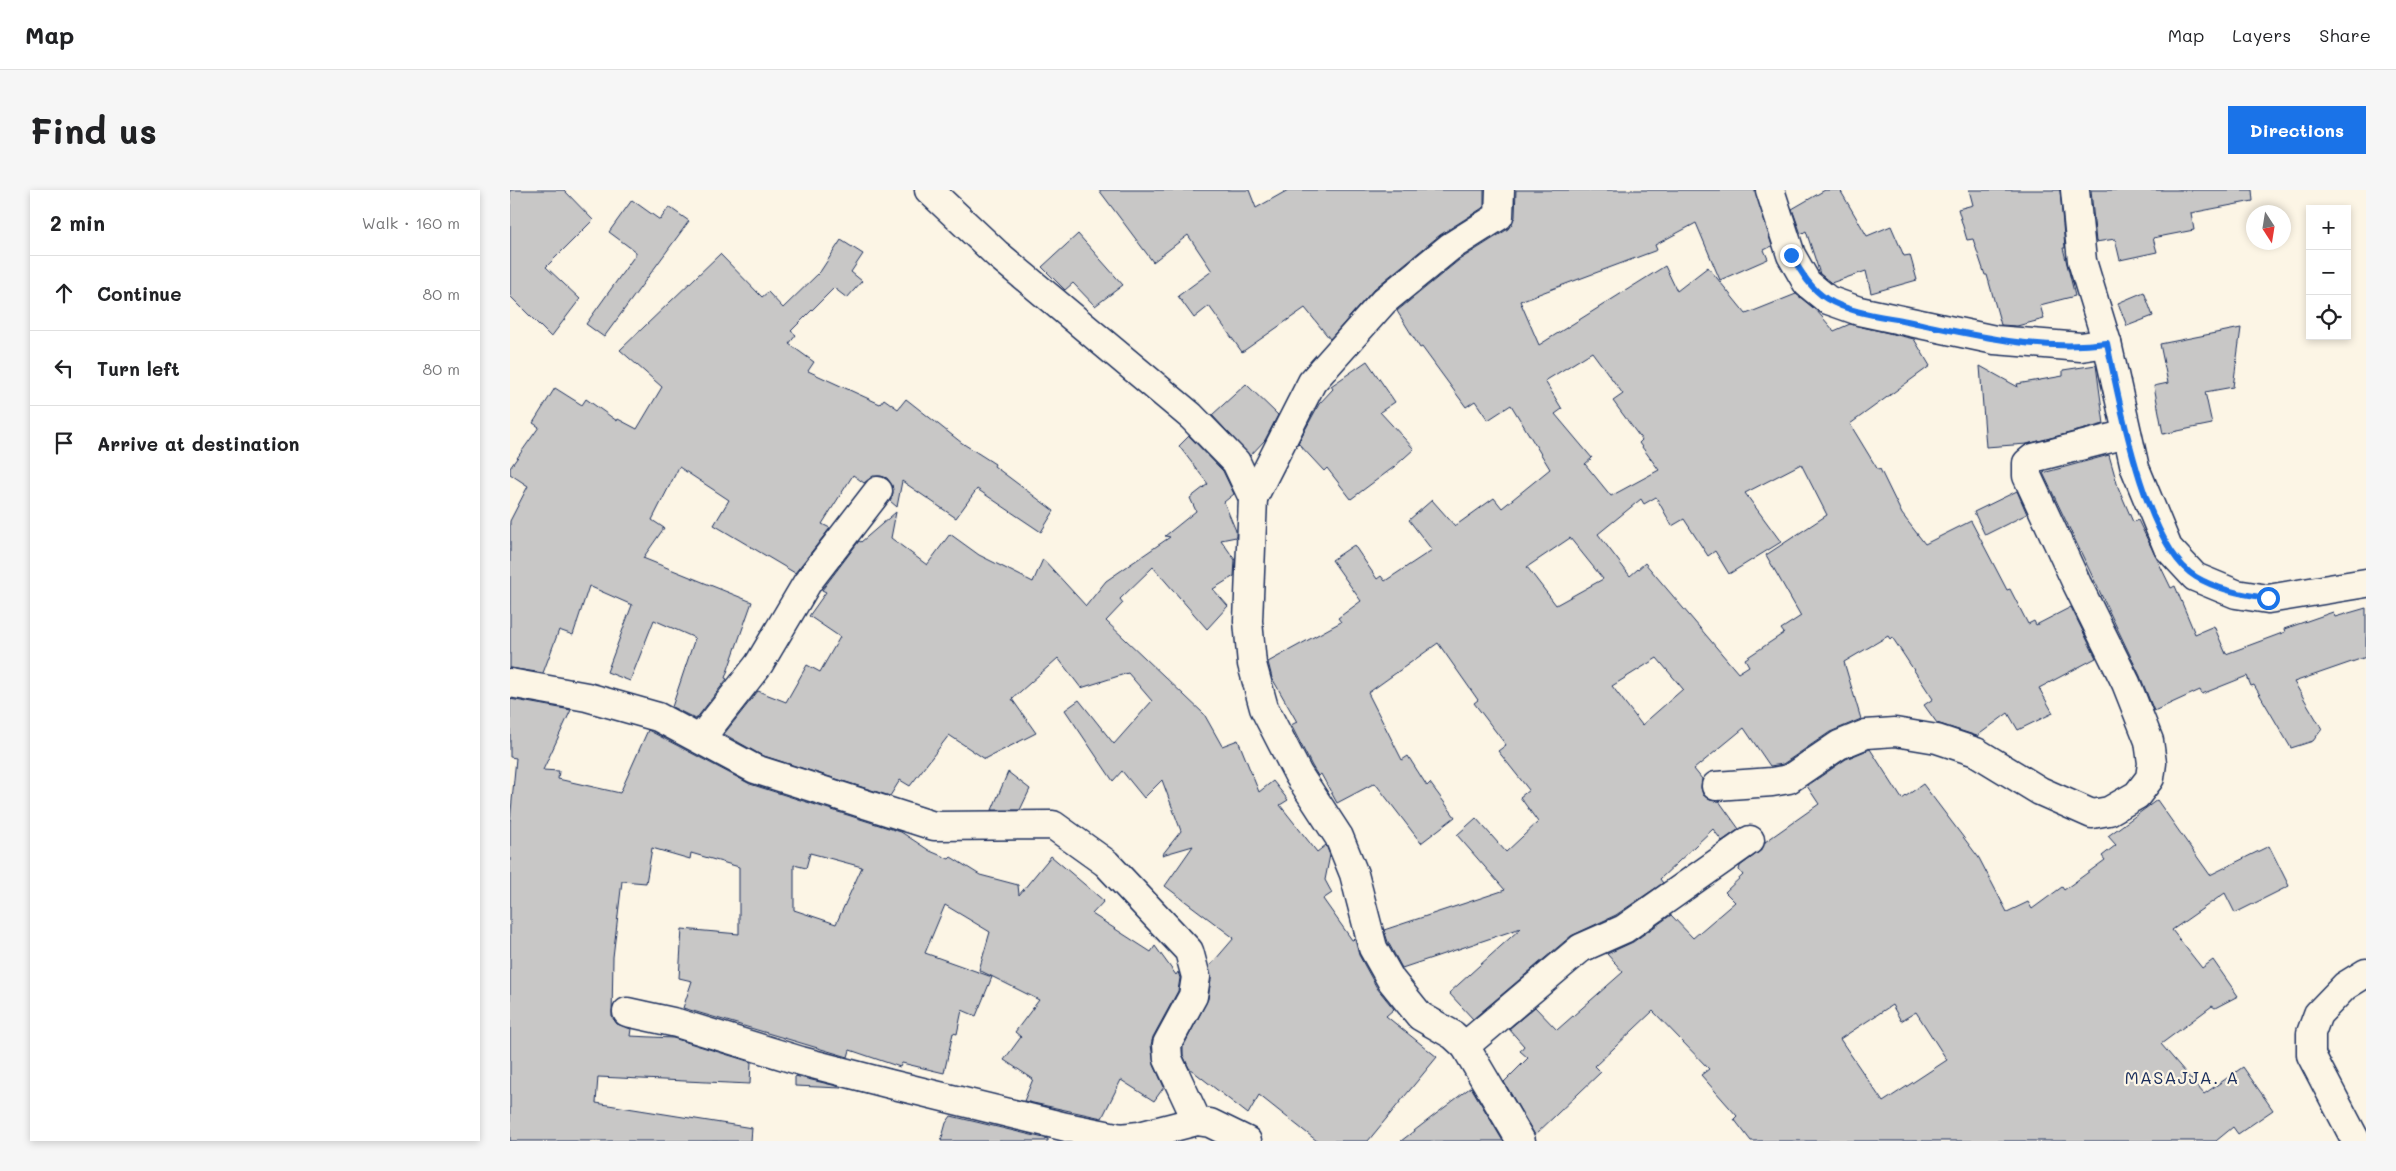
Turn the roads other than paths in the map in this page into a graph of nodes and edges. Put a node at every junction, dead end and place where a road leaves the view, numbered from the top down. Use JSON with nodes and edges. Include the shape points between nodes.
{"nodes":[{"id":1,"x":930,"y":190,"type":"edge"},
{"id":2,"x":1500,"y":190,"type":"edge"},
{"id":3,"x":1770,"y":190,"type":"edge"},
{"id":4,"x":2075,"y":190,"type":"edge"},
{"id":5,"x":2107,"y":343,"type":"junction"},
{"id":6,"x":2127,"y":434,"type":"junction"},
{"id":7,"x":878,"y":491,"type":"dead end"},
{"id":8,"x":1253,"y":498,"type":"junction"},
{"id":9,"x":2366,"y":583,"type":"edge"},
{"id":10,"x":510,"y":683,"type":"edge"},
{"id":11,"x":701,"y":738,"type":"junction"},
{"id":12,"x":1716,"y":786,"type":"dead end"},
{"id":13,"x":1750,"y":840,"type":"dead end"},
{"id":14,"x":2366,"y":973,"type":"edge"},
{"id":15,"x":627,"y":1012,"type":"dead end"},
{"id":16,"x":1465,"y":1046,"type":"junction"},
{"id":17,"x":1197,"y":1121,"type":"junction"},
{"id":18,"x":1247,"y":1141,"type":"edge"},
{"id":19,"x":1521,"y":1141,"type":"edge"},
{"id":20,"x":2356,"y":1141,"type":"edge"}],
"edges":[{"from":1,"to":8,"type":"street","via":[[1004,260],[1191,416],[1236,462]]},
{"from":2,"to":8,"type":"street","via":[[1499,216],[1450,247],[1384,301],[1312,382]]},
{"from":3,"to":5,"type":"street","via":[[1791,255],[1807,283],[1828,300],[1859,311],[1995,340],[2081,347]]},
{"from":4,"to":5,"type":"street","via":[[2082,261]]},
{"from":5,"to":6,"type":"street"},
{"from":6,"to":9,"type":"street","via":[[2135,468],[2168,548],[2195,577],[2236,594],[2268,598]]},
{"from":6,"to":12,"type":"street","via":[[2033,458],[2028,462],[2027,476],[2126,683],[2149,741],[2150,778],[2137,795],[2109,811],[2092,814],[2040,791],[1976,752],[1937,739],[1895,732],[1866,734],[1839,745],[1789,779]]},
{"from":7,"to":11,"type":"street","via":[[807,583],[759,664]]},
{"from":8,"to":16,"type":"street","via":[[1248,620],[1252,664],[1264,708],[1298,774],[1339,837],[1354,874],[1373,948],[1391,980],[1420,1016]]},
{"from":10,"to":11,"type":"street","via":[[587,697],[658,717]]},
{"from":11,"to":17,"type":"street","via":[[755,769],[934,826],[1052,825],[1106,863],[1189,951],[1196,977],[1193,996],[1167,1044],[1168,1059]]},
{"from":13,"to":16,"type":"street","via":[[1624,929],[1581,948]]},
{"from":14,"to":20,"type":"street","via":[[2345,986],[2318,1014],[2310,1033],[2311,1055]]},
{"from":15,"to":17,"type":"street","via":[[678,1023],[890,1084],[1121,1138]]},
{"from":16,"to":19,"type":"street"},
{"from":17,"to":18,"type":"street","via":[[1210,1123]]}]}
